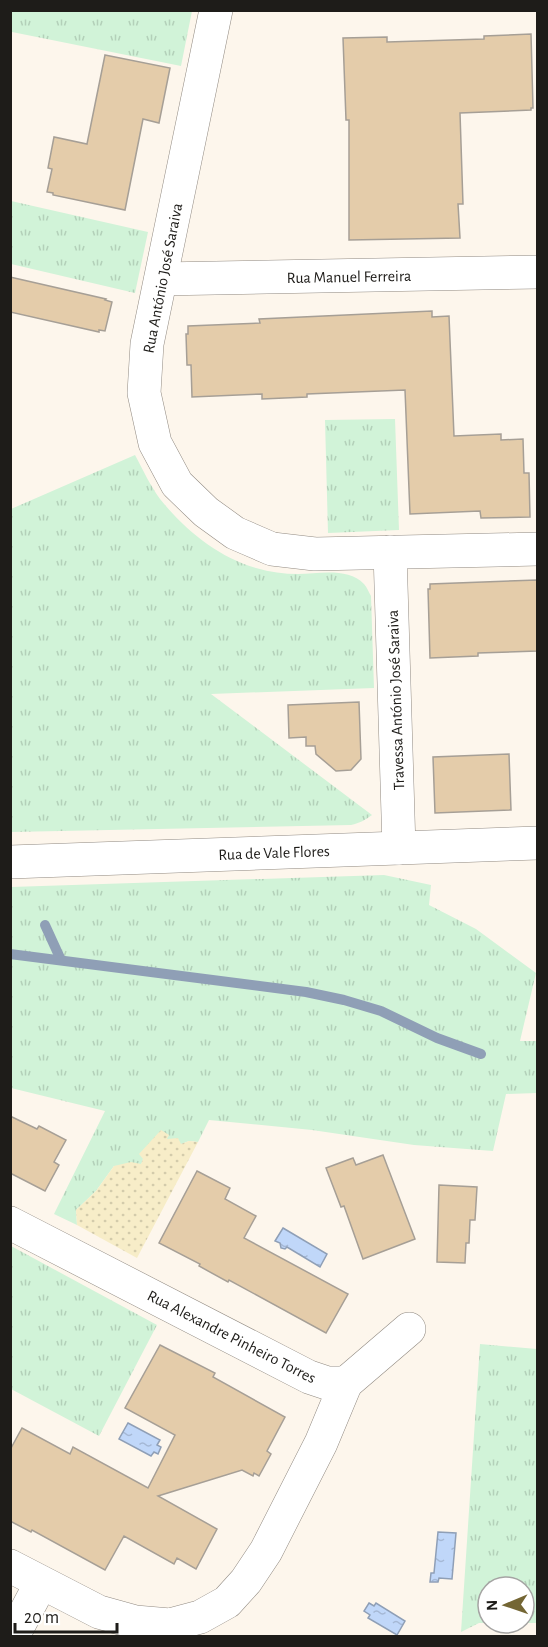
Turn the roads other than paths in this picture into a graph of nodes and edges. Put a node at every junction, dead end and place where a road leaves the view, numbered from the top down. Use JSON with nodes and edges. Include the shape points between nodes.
{"nodes":[{"id":1,"x":216,"y":10,"type":"edge"},
{"id":2,"x":537,"y":272,"type":"edge"},
{"id":3,"x":161,"y":279,"type":"junction"},
{"id":4,"x":537,"y":549,"type":"edge"},
{"id":5,"x":390,"y":552,"type":"junction"},
{"id":6,"x":537,"y":843,"type":"edge"},
{"id":7,"x":399,"y":848,"type":"junction"},
{"id":8,"x":10,"y":862,"type":"edge"},
{"id":9,"x":10,"y":1223,"type":"edge"},
{"id":10,"x":409,"y":1329,"type":"dead end"},
{"id":11,"x":346,"y":1383,"type":"junction"},
{"id":12,"x":10,"y":1566,"type":"edge"},
{"id":13,"x":41,"y":1583,"type":"junction"},
{"id":14,"x":13,"y":1636,"type":"edge"}],
"edges":[{"from":1,"to":3,"type":"street","name":"Rua António José Saraiva"},
{"from":2,"to":3,"type":"street","name":"Rua Manuel Ferreira"},
{"from":3,"to":5,"type":"street","name":"Rua António José Saraiva","via":[[147,344],[144,393],[155,443],[177,484],[235,533],[272,549],[315,554]]},
{"from":4,"to":5,"type":"street","name":"Rua António José Saraiva"},
{"from":5,"to":7,"type":"street","name":"Travessa António José Saraiva"},
{"from":6,"to":7,"type":"street","name":"Rua de Vale Flores"},
{"from":7,"to":8,"type":"street","name":"Rua de Vale Flores"},
{"from":9,"to":11,"type":"street","name":"Rua Alexandre Pinheiro Torres","via":[[309,1377],[327,1383]]},
{"from":10,"to":11,"type":"street"},
{"from":11,"to":13,"type":"street","via":[[321,1443],[266,1551],[227,1602],[200,1617],[170,1625],[135,1622],[99,1612]]},
{"from":12,"to":13,"type":"street"},
{"from":13,"to":14,"type":"street"}]}
